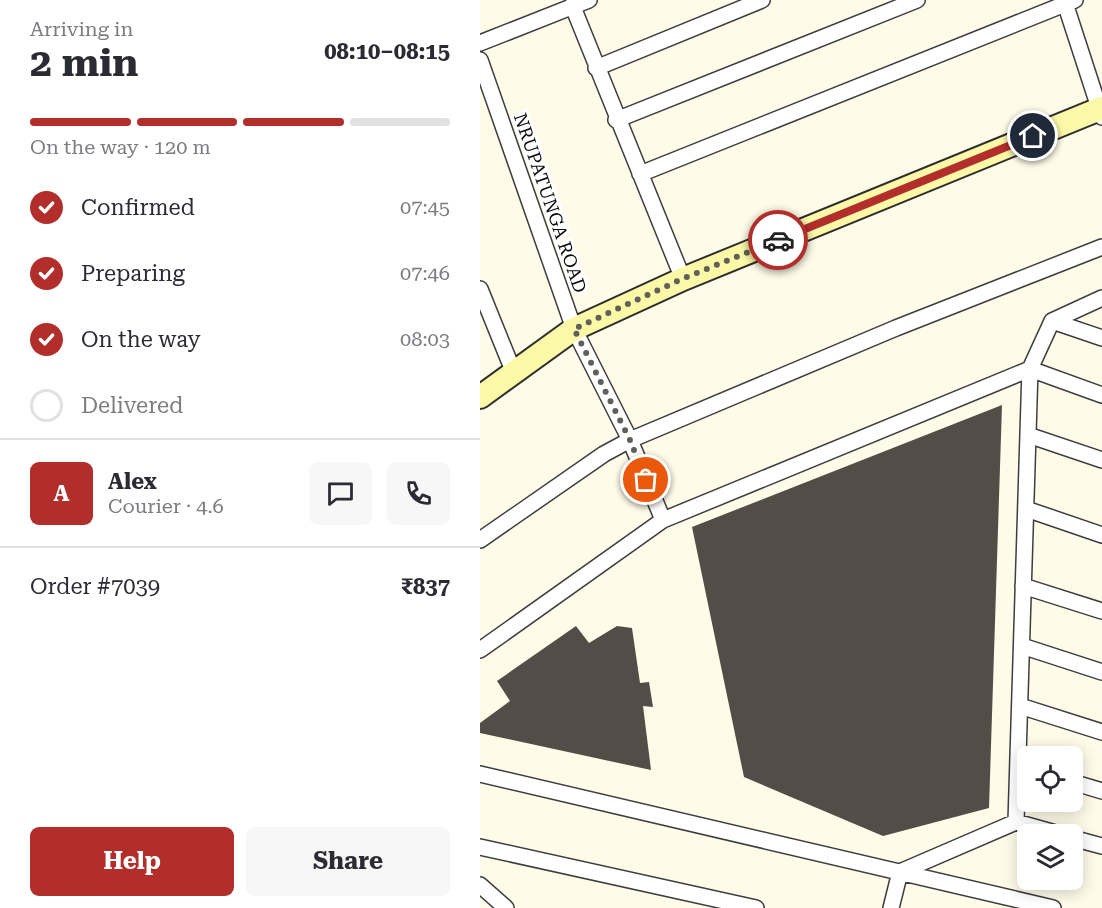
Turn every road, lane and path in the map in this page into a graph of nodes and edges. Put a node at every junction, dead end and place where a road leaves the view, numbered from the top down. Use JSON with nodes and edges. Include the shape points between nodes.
{"nodes":[{"id":1,"x":589,"y":0,"type":"edge"},
{"id":2,"x":762,"y":0,"type":"edge"},
{"id":3,"x":917,"y":0,"type":"edge"},
{"id":4,"x":1067,"y":2,"type":"edge"},
{"id":5,"x":573,"y":4,"type":"edge"},
{"id":6,"x":480,"y":43,"type":"edge"},
{"id":7,"x":480,"y":60,"type":"edge"},
{"id":8,"x":596,"y":68,"type":"junction"},
{"id":9,"x":1101,"y":111,"type":"edge"},
{"id":10,"x":616,"y":120,"type":"junction"},
{"id":11,"x":640,"y":174,"type":"junction"},
{"id":12,"x":1102,"y":247,"type":"edge"},
{"id":13,"x":682,"y":279,"type":"junction"},
{"id":14,"x":480,"y":288,"type":"edge"},
{"id":15,"x":1102,"y":298,"type":"edge"},
{"id":16,"x":1052,"y":321,"type":"junction"},
{"id":17,"x":574,"y":329,"type":"junction"},
{"id":18,"x":1102,"y":339,"type":"edge"},
{"id":19,"x":1030,"y":369,"type":"junction"},
{"id":20,"x":514,"y":374,"type":"junction"},
{"id":21,"x":1102,"y":395,"type":"edge"},
{"id":22,"x":480,"y":397,"type":"edge"},
{"id":23,"x":1028,"y":435,"type":"junction"},
{"id":24,"x":630,"y":440,"type":"junction"},
{"id":25,"x":1102,"y":460,"type":"edge"},
{"id":26,"x":1026,"y":509,"type":"junction"},
{"id":27,"x":663,"y":520,"type":"junction"},
{"id":28,"x":1102,"y":535,"type":"edge"},
{"id":29,"x":480,"y":540,"type":"edge"},
{"id":30,"x":1023,"y":586,"type":"junction"},
{"id":31,"x":1102,"y":611,"type":"edge"},
{"id":32,"x":1022,"y":646,"type":"junction"},
{"id":33,"x":480,"y":650,"type":"edge"},
{"id":34,"x":1102,"y":672,"type":"edge"},
{"id":35,"x":1020,"y":706,"type":"junction"},
{"id":36,"x":1102,"y":732,"type":"edge"},
{"id":37,"x":1022,"y":746,"type":"edge"},
{"id":38,"x":480,"y":774,"type":"edge"},
{"id":39,"x":1083,"y":786,"type":"edge"},
{"id":40,"x":1102,"y":792,"type":"edge"},
{"id":41,"x":1017,"y":812,"type":"edge"},
{"id":42,"x":1016,"y":822,"type":"junction"},
{"id":43,"x":1023,"y":824,"type":"edge"},
{"id":44,"x":1083,"y":841,"type":"edge"},
{"id":45,"x":1102,"y":846,"type":"edge"},
{"id":46,"x":480,"y":847,"type":"edge"},
{"id":47,"x":900,"y":872,"type":"junction"},
{"id":48,"x":480,"y":885,"type":"edge"},
{"id":49,"x":506,"y":908,"type":"edge"},
{"id":50,"x":756,"y":908,"type":"edge"},
{"id":51,"x":891,"y":908,"type":"edge"},
{"id":52,"x":1053,"y":908,"type":"edge"}],
"edges":[{"from":1,"to":5,"type":"street"},
{"from":2,"to":8,"type":"street"},
{"from":3,"to":10,"type":"street"},
{"from":4,"to":9,"type":"street"},
{"from":4,"to":11,"type":"street"},
{"from":5,"to":6,"type":"street"},
{"from":5,"to":8,"type":"street"},
{"from":7,"to":17,"type":"street","name":"NRUPATUNGA ROAD"},
{"from":8,"to":10,"type":"street"},
{"from":9,"to":13,"type":"street"},
{"from":10,"to":11,"type":"street"},
{"from":11,"to":13,"type":"street"},
{"from":12,"to":24,"type":"street"},
{"from":13,"to":17,"type":"street"},
{"from":14,"to":20,"type":"street"},
{"from":15,"to":16,"type":"street"},
{"from":16,"to":18,"type":"street"},
{"from":16,"to":19,"type":"street"},
{"from":17,"to":20,"type":"street"},
{"from":17,"to":24,"type":"street","name":"NRUPATUNGA ROAD"},
{"from":19,"to":21,"type":"street"},
{"from":19,"to":23,"type":"street"},
{"from":19,"to":27,"type":"street"},
{"from":20,"to":22,"type":"street"},
{"from":23,"to":25,"type":"street"},
{"from":23,"to":26,"type":"street"},
{"from":24,"to":27,"type":"street","name":"NRUPATUNGA ROAD"},
{"from":24,"to":29,"type":"street"},
{"from":26,"to":28,"type":"street"},
{"from":26,"to":30,"type":"street"},
{"from":27,"to":33,"type":"street"},
{"from":30,"to":31,"type":"street"},
{"from":30,"to":32,"type":"street"},
{"from":32,"to":34,"type":"street"},
{"from":32,"to":35,"type":"street"},
{"from":35,"to":36,"type":"street"},
{"from":35,"to":37,"type":"street"},
{"from":38,"to":47,"type":"street"},
{"from":39,"to":40,"type":"street"},
{"from":41,"to":42,"type":"street"},
{"from":42,"to":43,"type":"street"},
{"from":42,"to":47,"type":"street"},
{"from":44,"to":45,"type":"street"},
{"from":46,"to":50,"type":"street"},
{"from":47,"to":51,"type":"street"},
{"from":47,"to":52,"type":"street"},
{"from":48,"to":49,"type":"street"}]}
